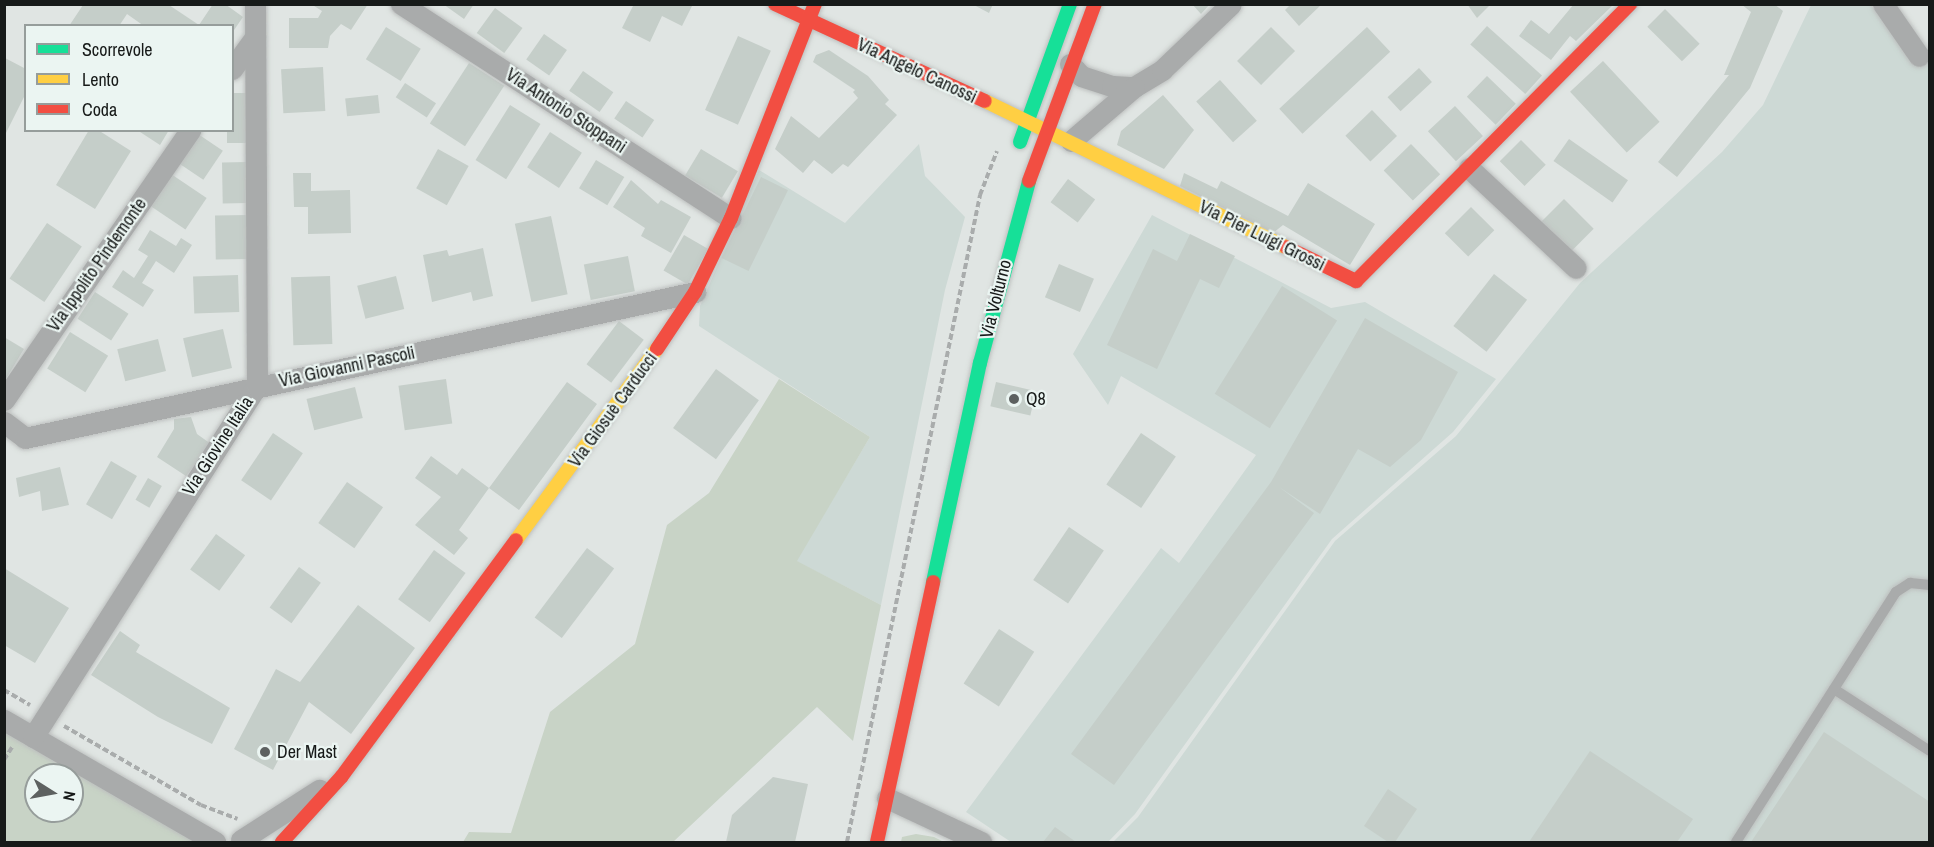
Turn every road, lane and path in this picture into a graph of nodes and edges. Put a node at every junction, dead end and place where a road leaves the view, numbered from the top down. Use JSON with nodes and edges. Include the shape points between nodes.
{"nodes":[{"id":1,"x":255,"y":4,"type":"edge"},
{"id":2,"x":401,"y":4,"type":"edge"},
{"id":3,"x":775,"y":4,"type":"edge"},
{"id":4,"x":815,"y":4,"type":"edge"},
{"id":5,"x":1070,"y":4,"type":"edge"},
{"id":6,"x":1095,"y":4,"type":"edge"},
{"id":7,"x":1231,"y":4,"type":"edge"},
{"id":8,"x":1630,"y":4,"type":"edge"},
{"id":9,"x":1883,"y":4,"type":"edge"},
{"id":10,"x":808,"y":21,"type":"junction"},
{"id":11,"x":255,"y":37,"type":"junction"},
{"id":12,"x":1919,"y":56,"type":"dead end"},
{"id":13,"x":1070,"y":64,"type":"junction"},
{"id":14,"x":234,"y":66,"type":"edge"},
{"id":15,"x":1134,"y":87,"type":"junction"},
{"id":16,"x":1011,"y":116,"type":"junction"},
{"id":17,"x":1025,"y":122,"type":"junction"},
{"id":18,"x":1047,"y":131,"type":"junction"},
{"id":19,"x":189,"y":132,"type":"edge"},
{"id":20,"x":1071,"y":141,"type":"junction"},
{"id":21,"x":1016,"y":156,"type":"dead end"},
{"id":22,"x":1469,"y":168,"type":"junction"},
{"id":23,"x":731,"y":218,"type":"junction"},
{"id":24,"x":1576,"y":268,"type":"dead end"},
{"id":25,"x":695,"y":292,"type":"junction"},
{"id":26,"x":256,"y":386,"type":"junction"},
{"id":27,"x":4,"y":400,"type":"edge"},
{"id":28,"x":4,"y":422,"type":"edge"},
{"id":29,"x":950,"y":430,"type":"dead end"},
{"id":30,"x":1929,"y":585,"type":"edge"},
{"id":31,"x":926,"y":603,"type":"junction"},
{"id":32,"x":1834,"y":689,"type":"junction"},
{"id":33,"x":4,"y":690,"type":"edge"},
{"id":34,"x":34,"y":708,"type":"dead end"},
{"id":35,"x":4,"y":720,"type":"edge"},
{"id":36,"x":61,"y":724,"type":"dead end"},
{"id":37,"x":33,"y":737,"type":"junction"},
{"id":38,"x":1929,"y":751,"type":"edge"},
{"id":39,"x":342,"y":776,"type":"junction"},
{"id":40,"x":887,"y":798,"type":"junction"},
{"id":41,"x":243,"y":837,"type":"edge"},
{"id":42,"x":215,"y":843,"type":"edge"},
{"id":43,"x":282,"y":843,"type":"edge"},
{"id":44,"x":847,"y":843,"type":"edge"},
{"id":45,"x":877,"y":843,"type":"edge"},
{"id":46,"x":981,"y":843,"type":"edge"},
{"id":47,"x":1736,"y":843,"type":"edge"}],
"edges":[{"from":1,"to":11,"type":"street","name":"Via Giovine Italia"},
{"from":2,"to":23,"type":"street","name":"Via Antonio Stoppani"},
{"from":3,"to":10,"type":"street","name":"Via Angelo Canossi"},
{"from":4,"to":10,"type":"street","name":"Via Giosuè Carducci"},
{"from":5,"to":17,"type":"street"},
{"from":6,"to":13,"type":"street","name":"Via Volturno"},
{"from":7,"to":15,"type":"street","via":[[1161,70]]},
{"from":8,"to":22,"type":"street","name":"Via Pier Luigi Grossi","via":[[1546,85]]},
{"from":9,"to":12,"type":"street"},
{"from":10,"to":16,"type":"street","name":"Via Angelo Canossi"},
{"from":10,"to":23,"type":"street","name":"Via Giosuè Carducci"},
{"from":11,"to":14,"type":"street"},
{"from":11,"to":26,"type":"street","name":"Via Giovine Italia"},
{"from":13,"to":15,"type":"street","via":[[1081,76],[1112,86]]},
{"from":13,"to":18,"type":"street","name":"Via Volturno"},
{"from":15,"to":20,"type":"street"},
{"from":16,"to":17,"type":"street","name":"Via Angelo Canossi"},
{"from":16,"to":44,"type":"path","via":[[980,195]]},
{"from":17,"to":18,"type":"street","name":"Via Pier Luigi Grossi"},
{"from":17,"to":21,"type":"street"},
{"from":18,"to":20,"type":"street","name":"Via Pier Luigi Grossi"},
{"from":18,"to":31,"type":"street","name":"Via Volturno","via":[[1005,265]]},
{"from":19,"to":27,"type":"street","name":"Via Ippolito Pindemonte"},
{"from":20,"to":22,"type":"street","name":"Via Pier Luigi Grossi","via":[[1356,281]]},
{"from":22,"to":24,"type":"street"},
{"from":23,"to":25,"type":"street","name":"Via Giosuè Carducci"},
{"from":25,"to":26,"type":"street","name":"Via Giovanni Pascoli"},
{"from":25,"to":39,"type":"street","name":"Via Giosuè Carducci"},
{"from":26,"to":28,"type":"street","name":"Via Giovanni Pascoli","via":[[25,438]]},
{"from":26,"to":37,"type":"street","name":"Via Giovine Italia"},
{"from":29,"to":31,"type":"street","name":"Via Volturno","via":[[925,553]]},
{"from":30,"to":32,"type":"lane","via":[[1910,584],[1896,592]]},
{"from":31,"to":40,"type":"street","name":"Via Volturno"},
{"from":32,"to":38,"type":"lane"},
{"from":32,"to":47,"type":"lane"},
{"from":33,"to":34,"type":"path"},
{"from":35,"to":37,"type":"street"},
{"from":36,"to":41,"type":"path","via":[[201,805]]},
{"from":37,"to":42,"type":"street"},
{"from":39,"to":41,"type":"street","name":"Via Giosuè Carducci"},
{"from":39,"to":43,"type":"street","name":"Via Giosuè Carducci"},
{"from":40,"to":45,"type":"street","name":"Via Volturno"},
{"from":40,"to":46,"type":"street"}]}
